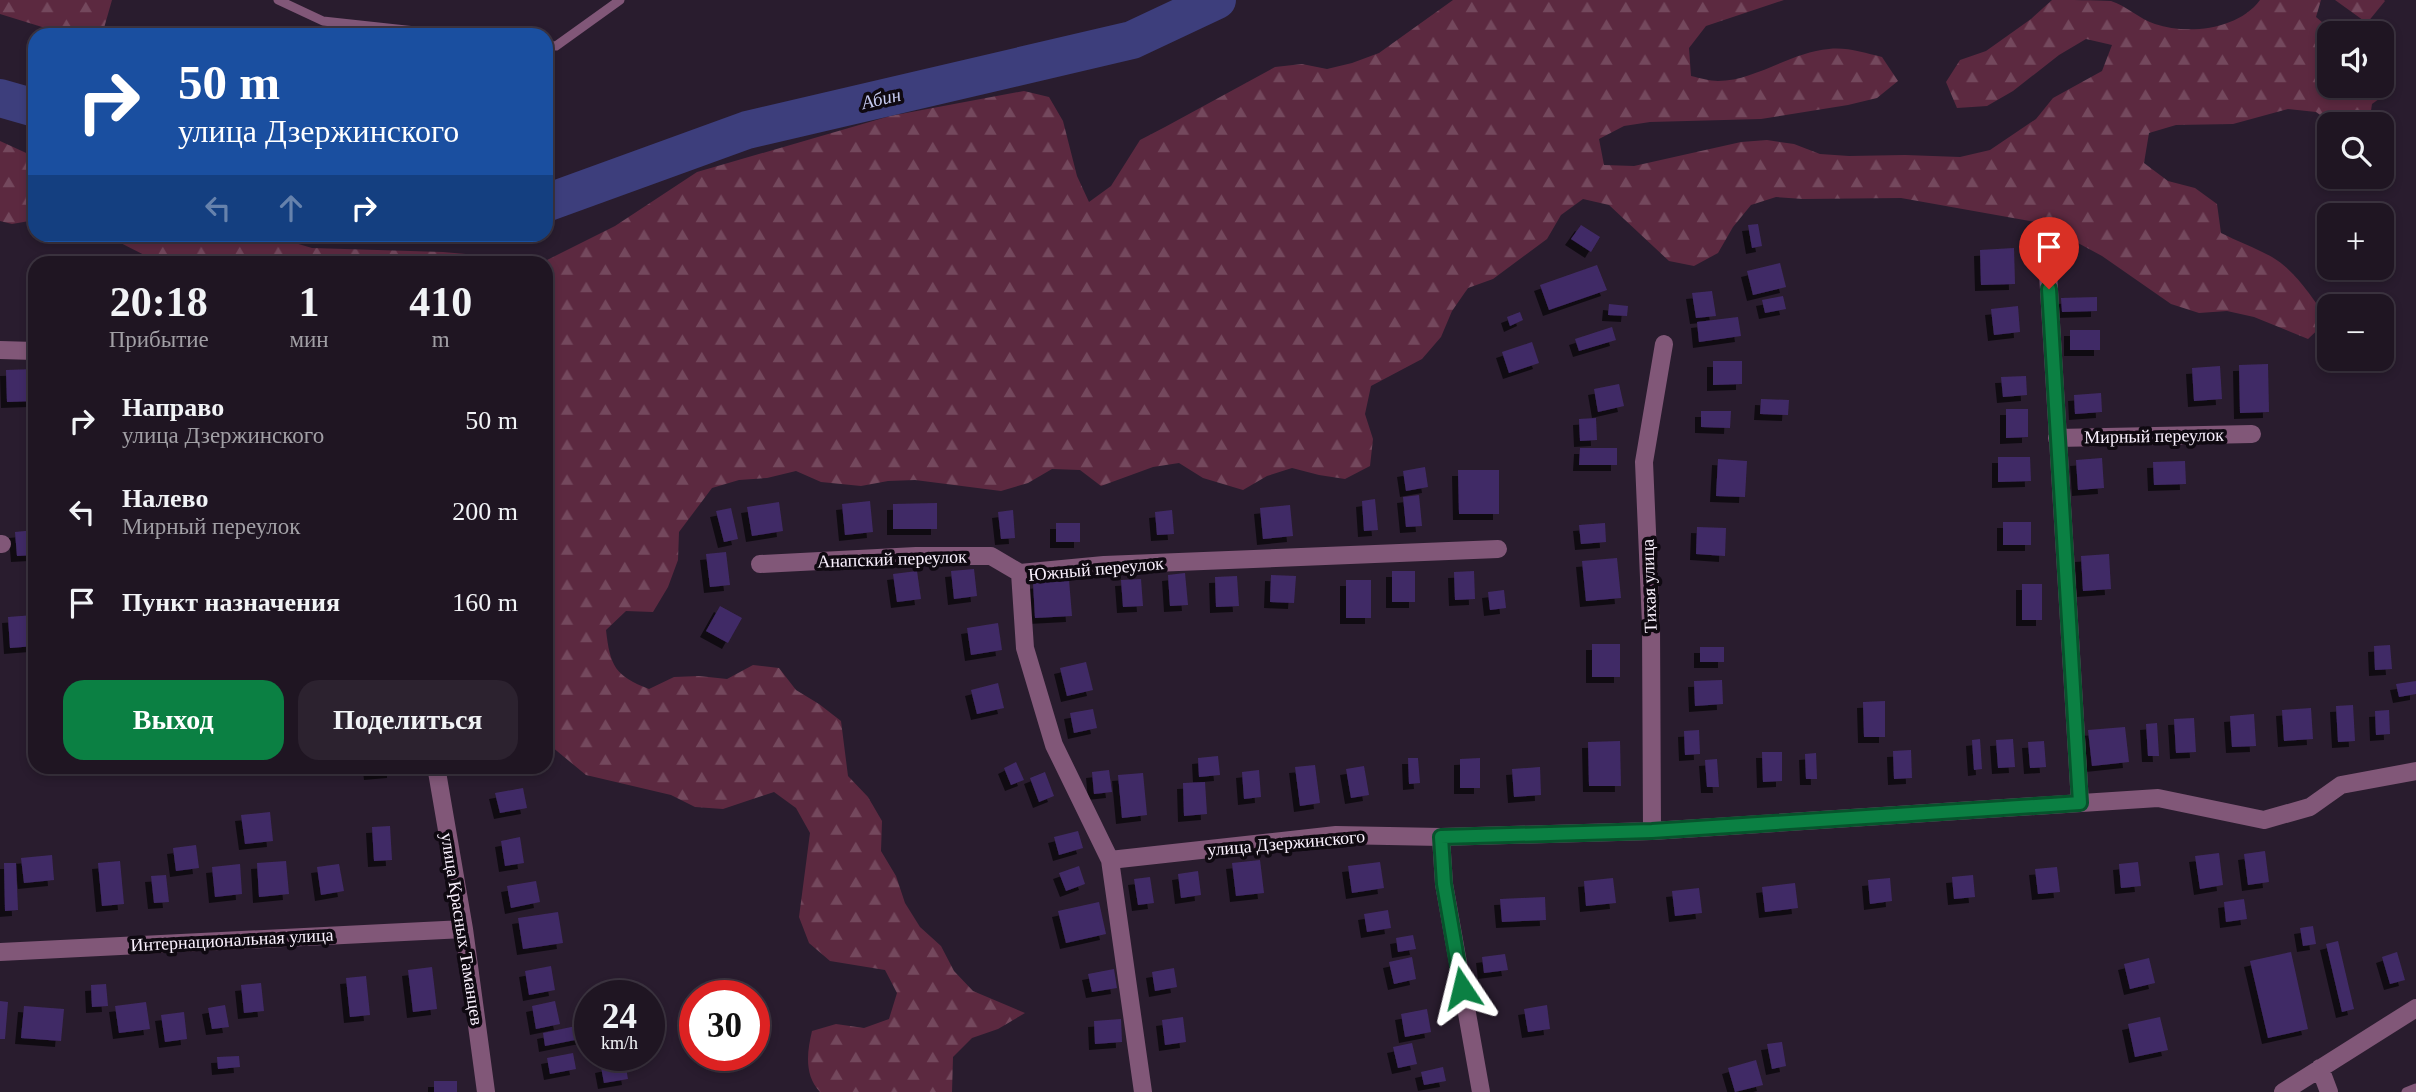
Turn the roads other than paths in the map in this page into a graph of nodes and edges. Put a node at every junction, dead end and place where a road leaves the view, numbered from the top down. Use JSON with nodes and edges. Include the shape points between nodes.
{"nodes":[{"id":1,"x":278,"y":0,"type":"edge"},
{"id":2,"x":620,"y":0,"type":"edge"},
{"id":3,"x":388,"y":28,"type":"edge"},
{"id":4,"x":553,"y":46,"type":"edge"},
{"id":5,"x":2046,"y":240,"type":"dead end"},
{"id":6,"x":1664,"y":344,"type":"dead end"},
{"id":7,"x":0,"y":350,"type":"edge"},
{"id":8,"x":28,"y":351,"type":"edge"},
{"id":9,"x":2252,"y":434,"type":"dead end"},
{"id":10,"x":2057,"y":438,"type":"junction"},
{"id":11,"x":1498,"y":549,"type":"dead end"},
{"id":12,"x":760,"y":564,"type":"dead end"},
{"id":13,"x":1020,"y":573,"type":"junction"},
{"id":14,"x":2416,"y":771,"type":"edge"},
{"id":15,"x":437,"y":774,"type":"edge"},
{"id":16,"x":2080,"y":803,"type":"junction"},
{"id":17,"x":1652,"y":831,"type":"junction"},
{"id":18,"x":1441,"y":837,"type":"junction"},
{"id":19,"x":1110,"y":860,"type":"junction"},
{"id":20,"x":464,"y":929,"type":"junction"},
{"id":21,"x":0,"y":952,"type":"edge"},
{"id":22,"x":2416,"y":1008,"type":"edge"},
{"id":23,"x":2320,"y":1068,"type":"junction"},
{"id":24,"x":2416,"y":1088,"type":"edge"},
{"id":25,"x":486,"y":1092,"type":"edge"},
{"id":26,"x":1143,"y":1092,"type":"edge"},
{"id":27,"x":1481,"y":1092,"type":"edge"},
{"id":28,"x":2283,"y":1092,"type":"edge"},
{"id":29,"x":2329,"y":1092,"type":"edge"},
{"id":30,"x":2406,"y":1092,"type":"edge"}],
"edges":[{"from":1,"to":3,"type":"lane","via":[[323,21]]},
{"from":2,"to":4,"type":"lane"},
{"from":5,"to":10,"type":"street"},
{"from":6,"to":17,"type":"street","name":"Тихая улица","via":[[1644,462]]},
{"from":7,"to":8,"type":"street"},
{"from":9,"to":10,"type":"street","name":"Мирный переулок"},
{"from":10,"to":16,"type":"street"},
{"from":11,"to":13,"type":"street","name":"Южный переулок","via":[[1104,565]]},
{"from":12,"to":13,"type":"street","name":"Анапский переулок","via":[[991,556]]},
{"from":13,"to":19,"type":"street","name":"Южный переулок","via":[[1025,648],[1054,745]]},
{"from":14,"to":16,"type":"street","name":"улица Дзержинского","via":[[2341,785],[2310,807],[2264,820],[2158,798]]},
{"from":15,"to":20,"type":"street","name":"улица Красных Таманцев"},
{"from":16,"to":17,"type":"street","name":"улица Дзержинского"},
{"from":17,"to":18,"type":"street","name":"улица Дзержинского"},
{"from":18,"to":19,"type":"street","name":"улица Дзержинского","via":[[1336,835]]},
{"from":18,"to":27,"type":"street","via":[[1444,884]]},
{"from":19,"to":26,"type":"street","name":"Южный переулок"},
{"from":20,"to":21,"type":"street","name":"Интернациональная улица"},
{"from":20,"to":25,"type":"street","name":"улица Красных Таманцев"},
{"from":22,"to":23,"type":"street"},
{"from":23,"to":28,"type":"street"},
{"from":23,"to":29,"type":"street"},
{"from":24,"to":30,"type":"lane"}]}
